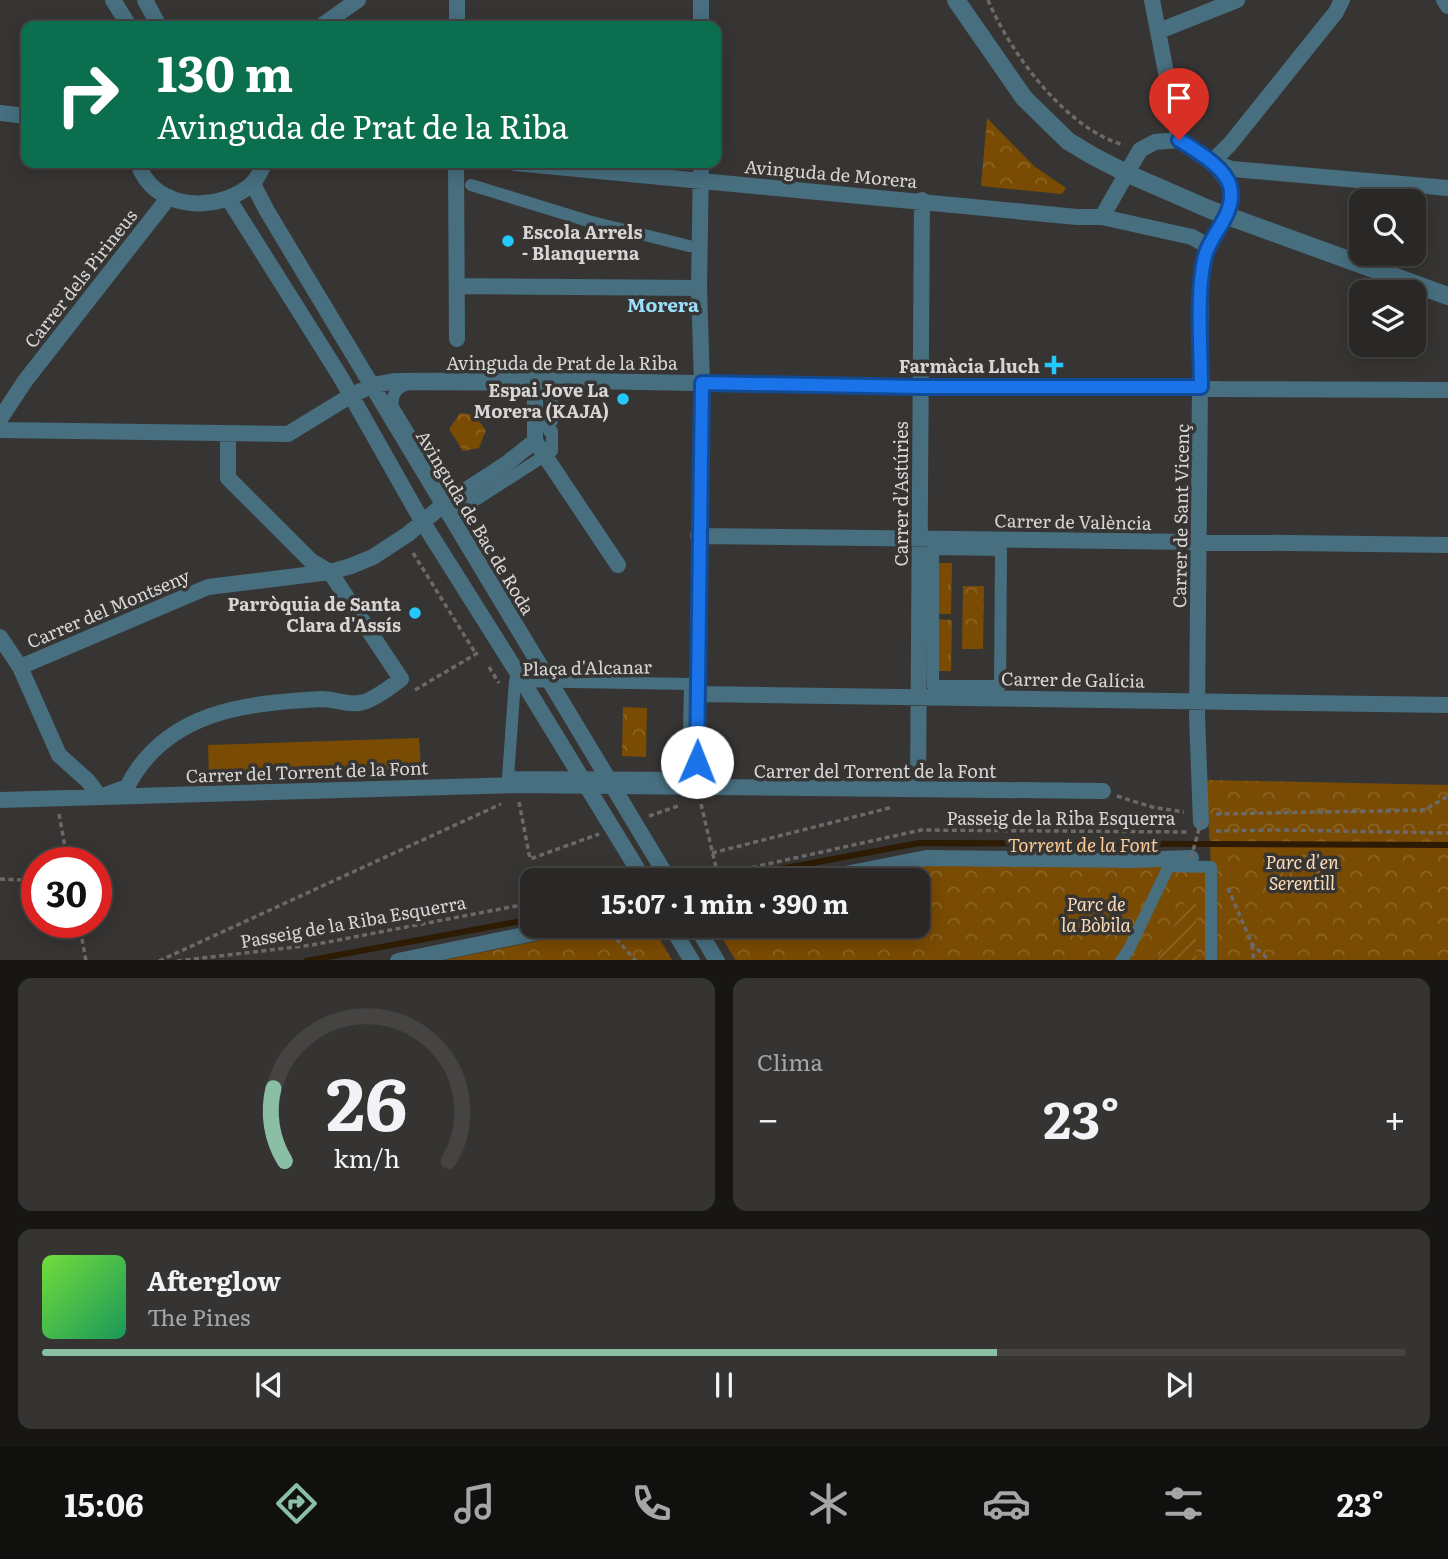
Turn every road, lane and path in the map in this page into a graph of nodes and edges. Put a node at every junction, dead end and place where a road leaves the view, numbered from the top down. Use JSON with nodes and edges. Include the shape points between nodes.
{"nodes":[{"id":1,"x":113,"y":0,"type":"edge"},
{"id":2,"x":145,"y":0,"type":"edge"},
{"id":3,"x":358,"y":0,"type":"edge"},
{"id":4,"x":457,"y":0,"type":"edge"},
{"id":5,"x":701,"y":0,"type":"edge"},
{"id":6,"x":988,"y":0,"type":"edge"},
{"id":7,"x":1152,"y":0,"type":"edge"},
{"id":8,"x":1237,"y":0,"type":"edge"},
{"id":9,"x":1342,"y":0,"type":"edge"},
{"id":10,"x":1444,"y":0,"type":"edge"},
{"id":11,"x":962,"y":4,"type":"edge"},
{"id":12,"x":1448,"y":6,"type":"edge"},
{"id":13,"x":126,"y":21,"type":"edge"},
{"id":14,"x":156,"y":21,"type":"edge"},
{"id":15,"x":328,"y":21,"type":"edge"},
{"id":16,"x":457,"y":21,"type":"edge"},
{"id":17,"x":701,"y":21,"type":"edge"},
{"id":18,"x":1159,"y":32,"type":"junction"},
{"id":19,"x":0,"y":113,"type":"edge"},
{"id":20,"x":21,"y":115,"type":"edge"},
{"id":21,"x":1179,"y":140,"type":"junction"},
{"id":22,"x":1118,"y":144,"type":"dead end"},
{"id":23,"x":1212,"y":162,"type":"junction"},
{"id":24,"x":141,"y":168,"type":"edge"},
{"id":25,"x":262,"y":168,"type":"edge"},
{"id":26,"x":456,"y":168,"type":"edge"},
{"id":27,"x":567,"y":168,"type":"edge"},
{"id":28,"x":701,"y":168,"type":"edge"},
{"id":29,"x":1126,"y":173,"type":"junction"},
{"id":30,"x":254,"y":181,"type":"junction"},
{"id":31,"x":701,"y":181,"type":"junction"},
{"id":32,"x":471,"y":185,"type":"dead end"},
{"id":33,"x":1448,"y":188,"type":"edge"},
{"id":34,"x":169,"y":197,"type":"junction"},
{"id":35,"x":228,"y":198,"type":"junction"},
{"id":36,"x":922,"y":201,"type":"junction"},
{"id":37,"x":1102,"y":216,"type":"junction"},
{"id":38,"x":1227,"y":216,"type":"junction"},
{"id":39,"x":689,"y":246,"type":"dead end"},
{"id":40,"x":1208,"y":246,"type":"junction"},
{"id":41,"x":457,"y":286,"type":"junction"},
{"id":42,"x":699,"y":288,"type":"junction"},
{"id":43,"x":1448,"y":296,"type":"edge"},
{"id":44,"x":457,"y":339,"type":"dead end"},
{"id":45,"x":531,"y":383,"type":"junction"},
{"id":46,"x":702,"y":383,"type":"junction"},
{"id":47,"x":373,"y":385,"type":"junction"},
{"id":48,"x":920,"y":387,"type":"junction"},
{"id":49,"x":1201,"y":387,"type":"junction"},
{"id":50,"x":1448,"y":390,"type":"edge"},
{"id":51,"x":351,"y":396,"type":"junction"},
{"id":52,"x":0,"y":419,"type":"edge"},
{"id":53,"x":0,"y":430,"type":"edge"},
{"id":54,"x":228,"y":434,"type":"junction"},
{"id":55,"x":535,"y":441,"type":"junction"},
{"id":56,"x":544,"y":455,"type":"junction"},
{"id":57,"x":446,"y":503,"type":"junction"},
{"id":58,"x":422,"y":521,"type":"junction"},
{"id":59,"x":698,"y":536,"type":"junction"},
{"id":60,"x":920,"y":538,"type":"junction"},
{"id":61,"x":1198,"y":542,"type":"junction"},
{"id":62,"x":1448,"y":545,"type":"edge"},
{"id":63,"x":413,"y":553,"type":"dead end"},
{"id":64,"x":618,"y":565,"type":"dead end"},
{"id":65,"x":330,"y":572,"type":"junction"},
{"id":66,"x":0,"y":637,"type":"edge"},
{"id":67,"x":481,"y":651,"type":"dead end"},
{"id":68,"x":475,"y":654,"type":"junction"},
{"id":69,"x":20,"y":667,"type":"junction"},
{"id":70,"x":1000,"y":686,"type":"joint"},
{"id":71,"x":694,"y":689,"type":"junction"},
{"id":72,"x":407,"y":695,"type":"dead end"},
{"id":73,"x":919,"y":697,"type":"junction"},
{"id":74,"x":1198,"y":701,"type":"junction"},
{"id":75,"x":1448,"y":705,"type":"edge"},
{"id":76,"x":918,"y":788,"type":"junction"},
{"id":77,"x":1103,"y":791,"type":"joint"},
{"id":78,"x":698,"y":793,"type":"junction"},
{"id":79,"x":518,"y":796,"type":"dead end"},
{"id":80,"x":1448,"y":796,"type":"edge"},
{"id":81,"x":100,"y":797,"type":"junction"},
{"id":82,"x":56,"y":798,"type":"junction"},
{"id":83,"x":0,"y":800,"type":"edge"},
{"id":84,"x":506,"y":802,"type":"dead end"},
{"id":85,"x":904,"y":805,"type":"dead end"},
{"id":86,"x":1201,"y":818,"type":"junction"},
{"id":87,"x":1448,"y":833,"type":"edge"},
{"id":88,"x":65,"y":847,"type":"edge"},
{"id":89,"x":712,"y":853,"type":"junction"},
{"id":90,"x":530,"y":859,"type":"dead end"},
{"id":91,"x":1196,"y":859,"type":"joint"},
{"id":92,"x":637,"y":868,"type":"edge"},
{"id":93,"x":662,"y":868,"type":"edge"},
{"id":94,"x":716,"y":868,"type":"edge"},
{"id":95,"x":761,"y":868,"type":"edge"},
{"id":96,"x":876,"y":868,"type":"edge"},
{"id":97,"x":1223,"y":878,"type":"dead end"},
{"id":98,"x":0,"y":879,"type":"edge"},
{"id":99,"x":21,"y":880,"type":"edge"},
{"id":100,"x":520,"y":904,"type":"edge"},
{"id":101,"x":520,"y":936,"type":"edge"},
{"id":102,"x":82,"y":938,"type":"edge"},
{"id":103,"x":616,"y":938,"type":"edge"},
{"id":104,"x":678,"y":938,"type":"edge"},
{"id":105,"x":703,"y":938,"type":"edge"},
{"id":106,"x":1252,"y":944,"type":"junction"},
{"id":107,"x":221,"y":959,"type":"edge"},
{"id":108,"x":86,"y":960,"type":"edge"},
{"id":109,"x":161,"y":960,"type":"edge"},
{"id":110,"x":199,"y":960,"type":"edge"},
{"id":111,"x":403,"y":960,"type":"edge"},
{"id":112,"x":635,"y":960,"type":"edge"},
{"id":113,"x":691,"y":960,"type":"edge"},
{"id":114,"x":716,"y":960,"type":"edge"},
{"id":115,"x":1122,"y":960,"type":"edge"},
{"id":116,"x":1211,"y":960,"type":"edge"},
{"id":117,"x":1254,"y":960,"type":"edge"},
{"id":118,"x":1269,"y":960,"type":"edge"}],
"edges":[{"from":1,"to":13,"type":"street"},
{"from":2,"to":14,"type":"street"},
{"from":3,"to":15,"type":"street"},
{"from":4,"to":16,"type":"street"},
{"from":5,"to":17,"type":"street"},
{"from":6,"to":22,"type":"path","via":[[1010,40],[1054,98],[1091,129]]},
{"from":7,"to":18,"type":"street"},
{"from":8,"to":18,"type":"street"},
{"from":9,"to":23,"type":"street"},
{"from":10,"to":12,"type":"street"},
{"from":11,"to":29,"type":"street","via":[[1005,74],[1052,127]]},
{"from":18,"to":21,"type":"street"},
{"from":19,"to":20,"type":"street"},
{"from":21,"to":23,"type":"street"},
{"from":21,"to":29,"type":"street","via":[[1140,149]]},
{"from":23,"to":33,"type":"street","via":[[1232,169]]},
{"from":23,"to":38,"type":"street","via":[[1230,185]]},
{"from":24,"to":34,"type":"street","via":[[152,185]]},
{"from":25,"to":30,"type":"street"},
{"from":26,"to":41,"type":"street"},
{"from":27,"to":31,"type":"street","name":"Avinguda de Morera"},
{"from":28,"to":31,"type":"street"},
{"from":29,"to":37,"type":"street"},
{"from":29,"to":38,"type":"street"},
{"from":30,"to":35,"type":"street"},
{"from":30,"to":47,"type":"street","name":"Avinguda de Bac de Roda","via":[[267,211]]},
{"from":31,"to":36,"type":"street","name":"Avinguda de Morera"},
{"from":31,"to":42,"type":"street"},
{"from":32,"to":39,"type":"street"},
{"from":34,"to":35,"type":"street","via":[[206,205]]},
{"from":34,"to":52,"type":"street","name":"Carrer dels Pirineus"},
{"from":35,"to":51,"type":"street"},
{"from":36,"to":37,"type":"street","name":"Avinguda de Morera"},
{"from":36,"to":48,"type":"street","name":"Carrer d'Astúries"},
{"from":37,"to":40,"type":"street","name":"Avinguda de Morera","via":[[1192,237]]},
{"from":38,"to":40,"type":"street","name":"Carrer de Sant Vicenç"},
{"from":38,"to":43,"type":"street"},
{"from":40,"to":49,"type":"street","name":"Carrer de Sant Vicenç","via":[[1201,276]]},
{"from":41,"to":42,"type":"street"},
{"from":41,"to":44,"type":"street"},
{"from":42,"to":46,"type":"street"},
{"from":45,"to":46,"type":"street","name":"Avinguda de Prat de la Riba"},
{"from":45,"to":47,"type":"street","name":"Avinguda de Prat de la Riba","via":[[396,381]]},
{"from":45,"to":55,"type":"street"},
{"from":45,"to":56,"type":"street","via":[[552,390],[552,451]]},
{"from":45,"to":57,"type":"street","via":[[410,384],[395,393],[395,410]]},
{"from":46,"to":48,"type":"street","name":"Avinguda de Prat de la Riba"},
{"from":46,"to":59,"type":"street"},
{"from":47,"to":51,"type":"street","name":"Avinguda de Prat de la Riba"},
{"from":47,"to":57,"type":"street","name":"Avinguda de Bac de Roda"},
{"from":48,"to":49,"type":"street","name":"Avinguda de Prat de la Riba"},
{"from":48,"to":60,"type":"street","name":"Carrer d'Astúries"},
{"from":49,"to":50,"type":"street","name":"Avinguda de Prat de la Riba"},
{"from":49,"to":61,"type":"street","name":"Carrer de Sant Vicenç"},
{"from":51,"to":54,"type":"street","name":"Avinguda de Prat de la Riba","via":[[289,433]]},
{"from":51,"to":58,"type":"street"},
{"from":53,"to":54,"type":"street","name":"Avinguda de Prat de la Riba"},
{"from":54,"to":65,"type":"street","via":[[228,478],[310,560]]},
{"from":55,"to":56,"type":"street"},
{"from":55,"to":57,"type":"street","name":"Carrer del Montseny"},
{"from":56,"to":57,"type":"street","via":[[457,512]]},
{"from":56,"to":64,"type":"street"},
{"from":57,"to":58,"type":"street","name":"Carrer del Montseny"},
{"from":57,"to":93,"type":"street","name":"Avinguda de Bac de Roda","bridge":true},
{"from":58,"to":65,"type":"street","name":"Carrer del Montseny","via":[[373,557]]},
{"from":58,"to":92,"type":"street","bridge":true},
{"from":59,"to":60,"type":"street","name":"Carrer de València"},
{"from":59,"to":71,"type":"street"},
{"from":60,"to":61,"type":"street","name":"Carrer de València"},
{"from":60,"to":73,"type":"street","name":"Carrer d'Astúries"},
{"from":61,"to":62,"type":"street","name":"Carrer de València"},
{"from":61,"to":74,"type":"street","name":"Carrer de Sant Vicenç"},
{"from":63,"to":68,"type":"path"},
{"from":65,"to":69,"type":"street","name":"Carrer del Montseny","via":[[208,587]]},
{"from":65,"to":81,"type":"street","via":[[401,679],[360,703],[322,699],[241,706],[213,714],[165,738],[138,765],[127,786]]},
{"from":66,"to":69,"type":"street"},
{"from":67,"to":68,"type":"path"},
{"from":68,"to":72,"type":"path"},
{"from":69,"to":81,"type":"street","via":[[59,755]]},
{"from":70,"to":70,"type":"street","via":[[933,686],[933,549],[1001,550]]},
{"from":71,"to":71,"type":"street","name":"Plaça d'Alcanar","via":[[515,681],[508,777],[688,778]]},
{"from":71,"to":73,"type":"street","name":"Carrer de Galícia"},
{"from":71,"to":78,"type":"street"},
{"from":73,"to":74,"type":"street","name":"Carrer de Galícia"},
{"from":73,"to":76,"type":"street","name":"Carrer d'Astúries"},
{"from":74,"to":75,"type":"street","name":"Carrer de Galícia"},
{"from":74,"to":86,"type":"street","name":"Carrer de Sant Vicenç"},
{"from":76,"to":77,"type":"street","name":"Carrer del Torrent de la Font"},
{"from":76,"to":78,"type":"street","name":"Carrer del Torrent de la Font"},
{"from":77,"to":86,"type":"path"},
{"from":78,"to":81,"type":"street","name":"Carrer del Torrent de la Font","via":[[516,785]]},
{"from":78,"to":89,"type":"path"},
{"from":79,"to":90,"type":"path"},
{"from":80,"to":86,"type":"path","via":[[1424,810]]},
{"from":81,"to":82,"type":"street","name":"Carrer del Torrent de la Font"},
{"from":82,"to":83,"type":"street","name":"Carrer del Torrent de la Font"},
{"from":82,"to":88,"type":"path"},
{"from":84,"to":109,"type":"path"},
{"from":85,"to":89,"type":"path"},
{"from":86,"to":91,"type":"path","bridge":true},
{"from":87,"to":95,"type":"path","name":"Passeig de la Riba Esquerra","via":[[921,830]]},
{"from":89,"to":94,"type":"path"},
{"from":91,"to":96,"type":"street","via":[[926,858]]},
{"from":97,"to":106,"type":"path"},
{"from":98,"to":99,"type":"path"},
{"from":100,"to":107,"type":"path","name":"Passeig de la Riba Esquerra"},
{"from":101,"to":111,"type":"street"},
{"from":102,"to":108,"type":"path"},
{"from":103,"to":112,"type":"path"},
{"from":104,"to":113,"type":"street"},
{"from":105,"to":114,"type":"street"},
{"from":106,"to":117,"type":"path"},
{"from":106,"to":118,"type":"path"},
{"from":107,"to":110,"type":"path","name":"Passeig de la Riba Esquerra"},
{"from":115,"to":116,"type":"street","via":[[1170,866],[1211,867]]}]}
